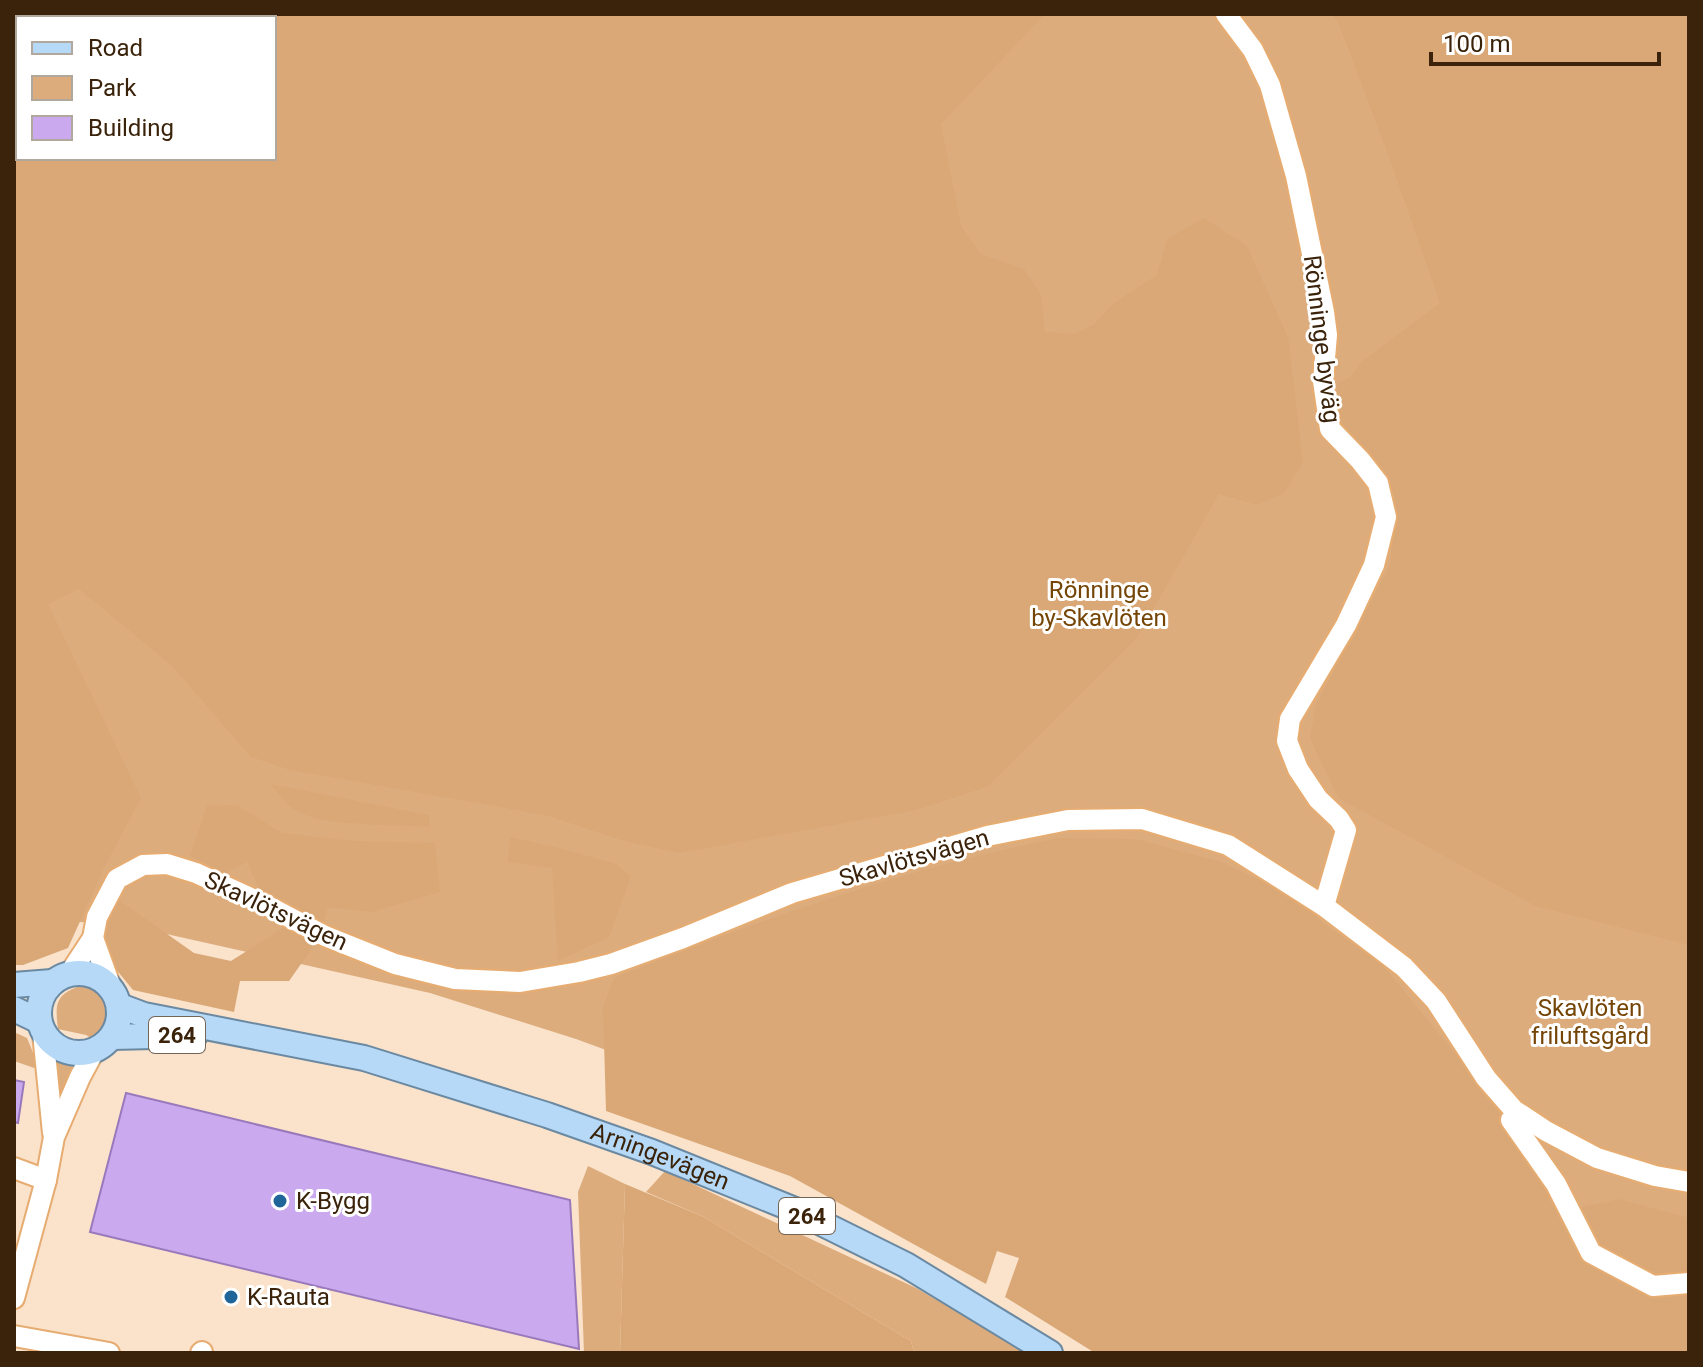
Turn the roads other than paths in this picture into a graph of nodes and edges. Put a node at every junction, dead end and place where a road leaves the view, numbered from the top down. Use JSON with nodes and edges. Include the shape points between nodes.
{"nodes":[{"id":1,"x":1226,"y":14,"type":"edge"},
{"id":2,"x":1324,"y":906,"type":"junction"},
{"id":3,"x":93,"y":938,"type":"junction"},
{"id":4,"x":61,"y":977,"type":"junction"},
{"id":5,"x":14,"y":985,"type":"edge"},
{"id":6,"x":115,"y":995,"type":"junction"},
{"id":7,"x":14,"y":1009,"type":"edge"},
{"id":8,"x":41,"y":1027,"type":"junction"},
{"id":9,"x":241,"y":1033,"type":"junction"},
{"id":10,"x":103,"y":1044,"type":"junction"},
{"id":11,"x":1511,"y":1120,"type":"dead end"},
{"id":12,"x":54,"y":1137,"type":"junction"},
{"id":13,"x":28,"y":1170,"type":"edge"},
{"id":14,"x":1689,"y":1182,"type":"edge"},
{"id":15,"x":1689,"y":1283,"type":"edge"},
{"id":16,"x":14,"y":1298,"type":"edge"},
{"id":17,"x":14,"y":1336,"type":"edge"},
{"id":18,"x":108,"y":1353,"type":"edge"},
{"id":19,"x":1050,"y":1353,"type":"edge"}],
"edges":[{"from":1,"to":2,"type":"street","name":"Rönninge byväg","via":[[1270,85],[1296,176],[1324,312],[1323,381],[1330,429],[1378,483],[1386,517],[1374,565],[1346,625],[1290,719],[1287,741],[1298,769],[1346,830]]},
{"from":2,"to":3,"type":"street","name":"Skavlötsvägen","via":[[1228,845],[1142,819],[1068,820],[987,836],[792,893],[611,964],[520,982],[455,979],[395,964],[167,864],[143,865],[117,879],[101,905]]},
{"from":2,"to":14,"type":"street","name":"Skavlötsvägen","via":[[1404,967],[1436,1001],[1486,1078],[1514,1110],[1597,1158]]},
{"from":3,"to":4,"type":"street","name":"Skavlötsvägen"},
{"from":3,"to":6,"type":"street"},
{"from":4,"to":5,"type":"main road","number":"264"},
{"from":4,"to":6,"type":"main road","number":"264","via":[[93,974]]},
{"from":4,"to":8,"type":"main road","via":[[40,1000]]},
{"from":6,"to":9,"type":"main road","name":"Arningevägen","number":"264","via":[[144,1015]]},
{"from":6,"to":10,"type":"main road","number":"264","via":[[120,1022]]},
{"from":7,"to":8,"type":"main road","number":"264"},
{"from":8,"to":10,"type":"main road","number":"264","via":[[52,1044],[65,1051],[79,1054]]},
{"from":8,"to":12,"type":"street"},
{"from":9,"to":10,"type":"main road","name":"Arningevägen","number":"264"},
{"from":9,"to":19,"type":"main road","name":"Arningevägen","number":"264","via":[[364,1058],[652,1152],[795,1210],[906,1265]]},
{"from":10,"to":12,"type":"street","via":[[80,1077]]},
{"from":11,"to":15,"type":"street","via":[[1556,1184],[1591,1253],[1653,1286]]},
{"from":12,"to":13,"type":"street"},
{"from":13,"to":16,"type":"street"},
{"from":17,"to":18,"type":"street"}]}
